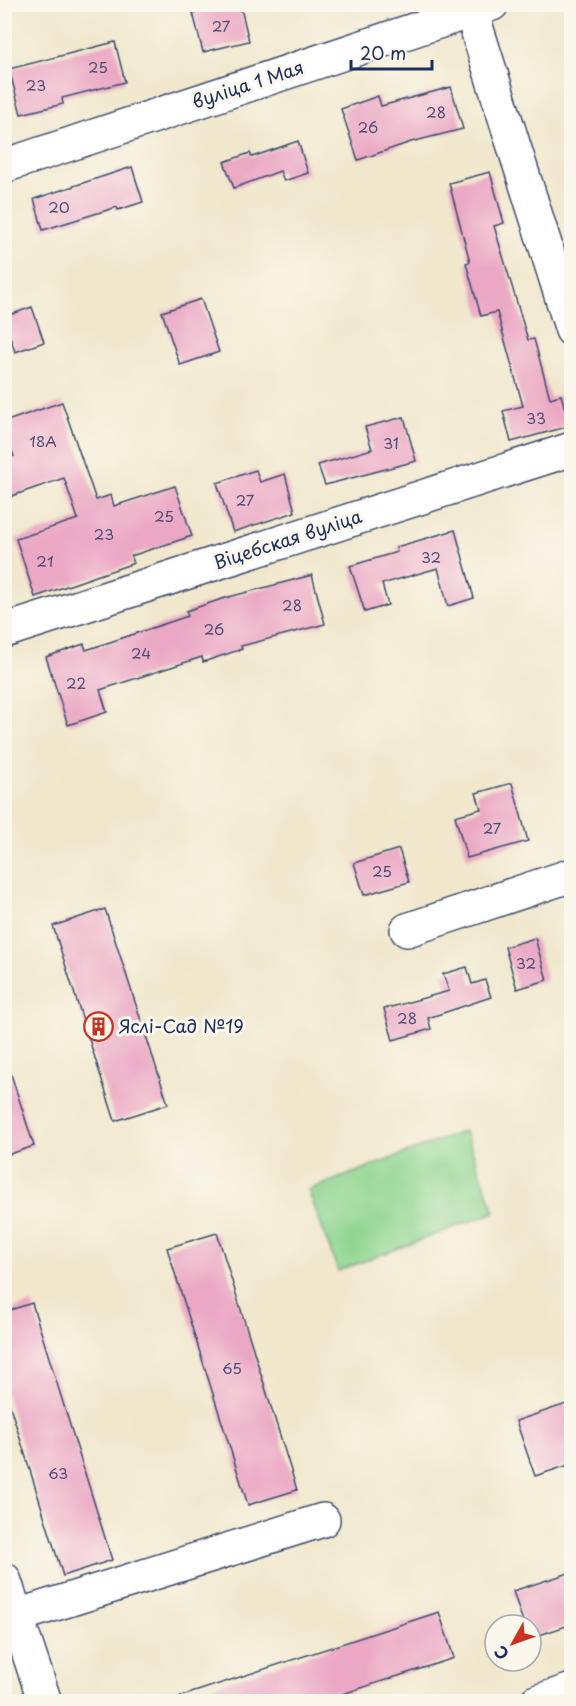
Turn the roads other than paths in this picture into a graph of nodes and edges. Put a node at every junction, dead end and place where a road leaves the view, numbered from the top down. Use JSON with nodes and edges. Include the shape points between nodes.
{"nodes":[{"id":1,"x":477,"y":7,"type":"edge"},
{"id":2,"x":4,"y":166,"type":"edge"},
{"id":3,"x":572,"y":330,"type":"edge"},
{"id":4,"x":572,"y":449,"type":"edge"},
{"id":5,"x":4,"y":631,"type":"edge"},
{"id":6,"x":572,"y":874,"type":"edge"},
{"id":7,"x":407,"y":930,"type":"dead end"},
{"id":8,"x":323,"y":1520,"type":"dead end"},
{"id":9,"x":4,"y":1579,"type":"edge"},
{"id":10,"x":11,"y":1618,"type":"edge"},
{"id":11,"x":572,"y":1690,"type":"edge"},
{"id":12,"x":45,"y":1701,"type":"edge"},
{"id":13,"x":536,"y":1701,"type":"edge"}],
"edges":[{"from":1,"to":2,"type":"street","name":"вуліца 1 Мая"},
{"from":1,"to":3,"type":"street"},
{"from":4,"to":5,"type":"street","name":"Віцебская вуліца"},
{"from":6,"to":7,"type":"street"},
{"from":8,"to":10,"type":"street"},
{"from":9,"to":10,"type":"street"},
{"from":10,"to":12,"type":"street"},
{"from":11,"to":13,"type":"street"}]}
